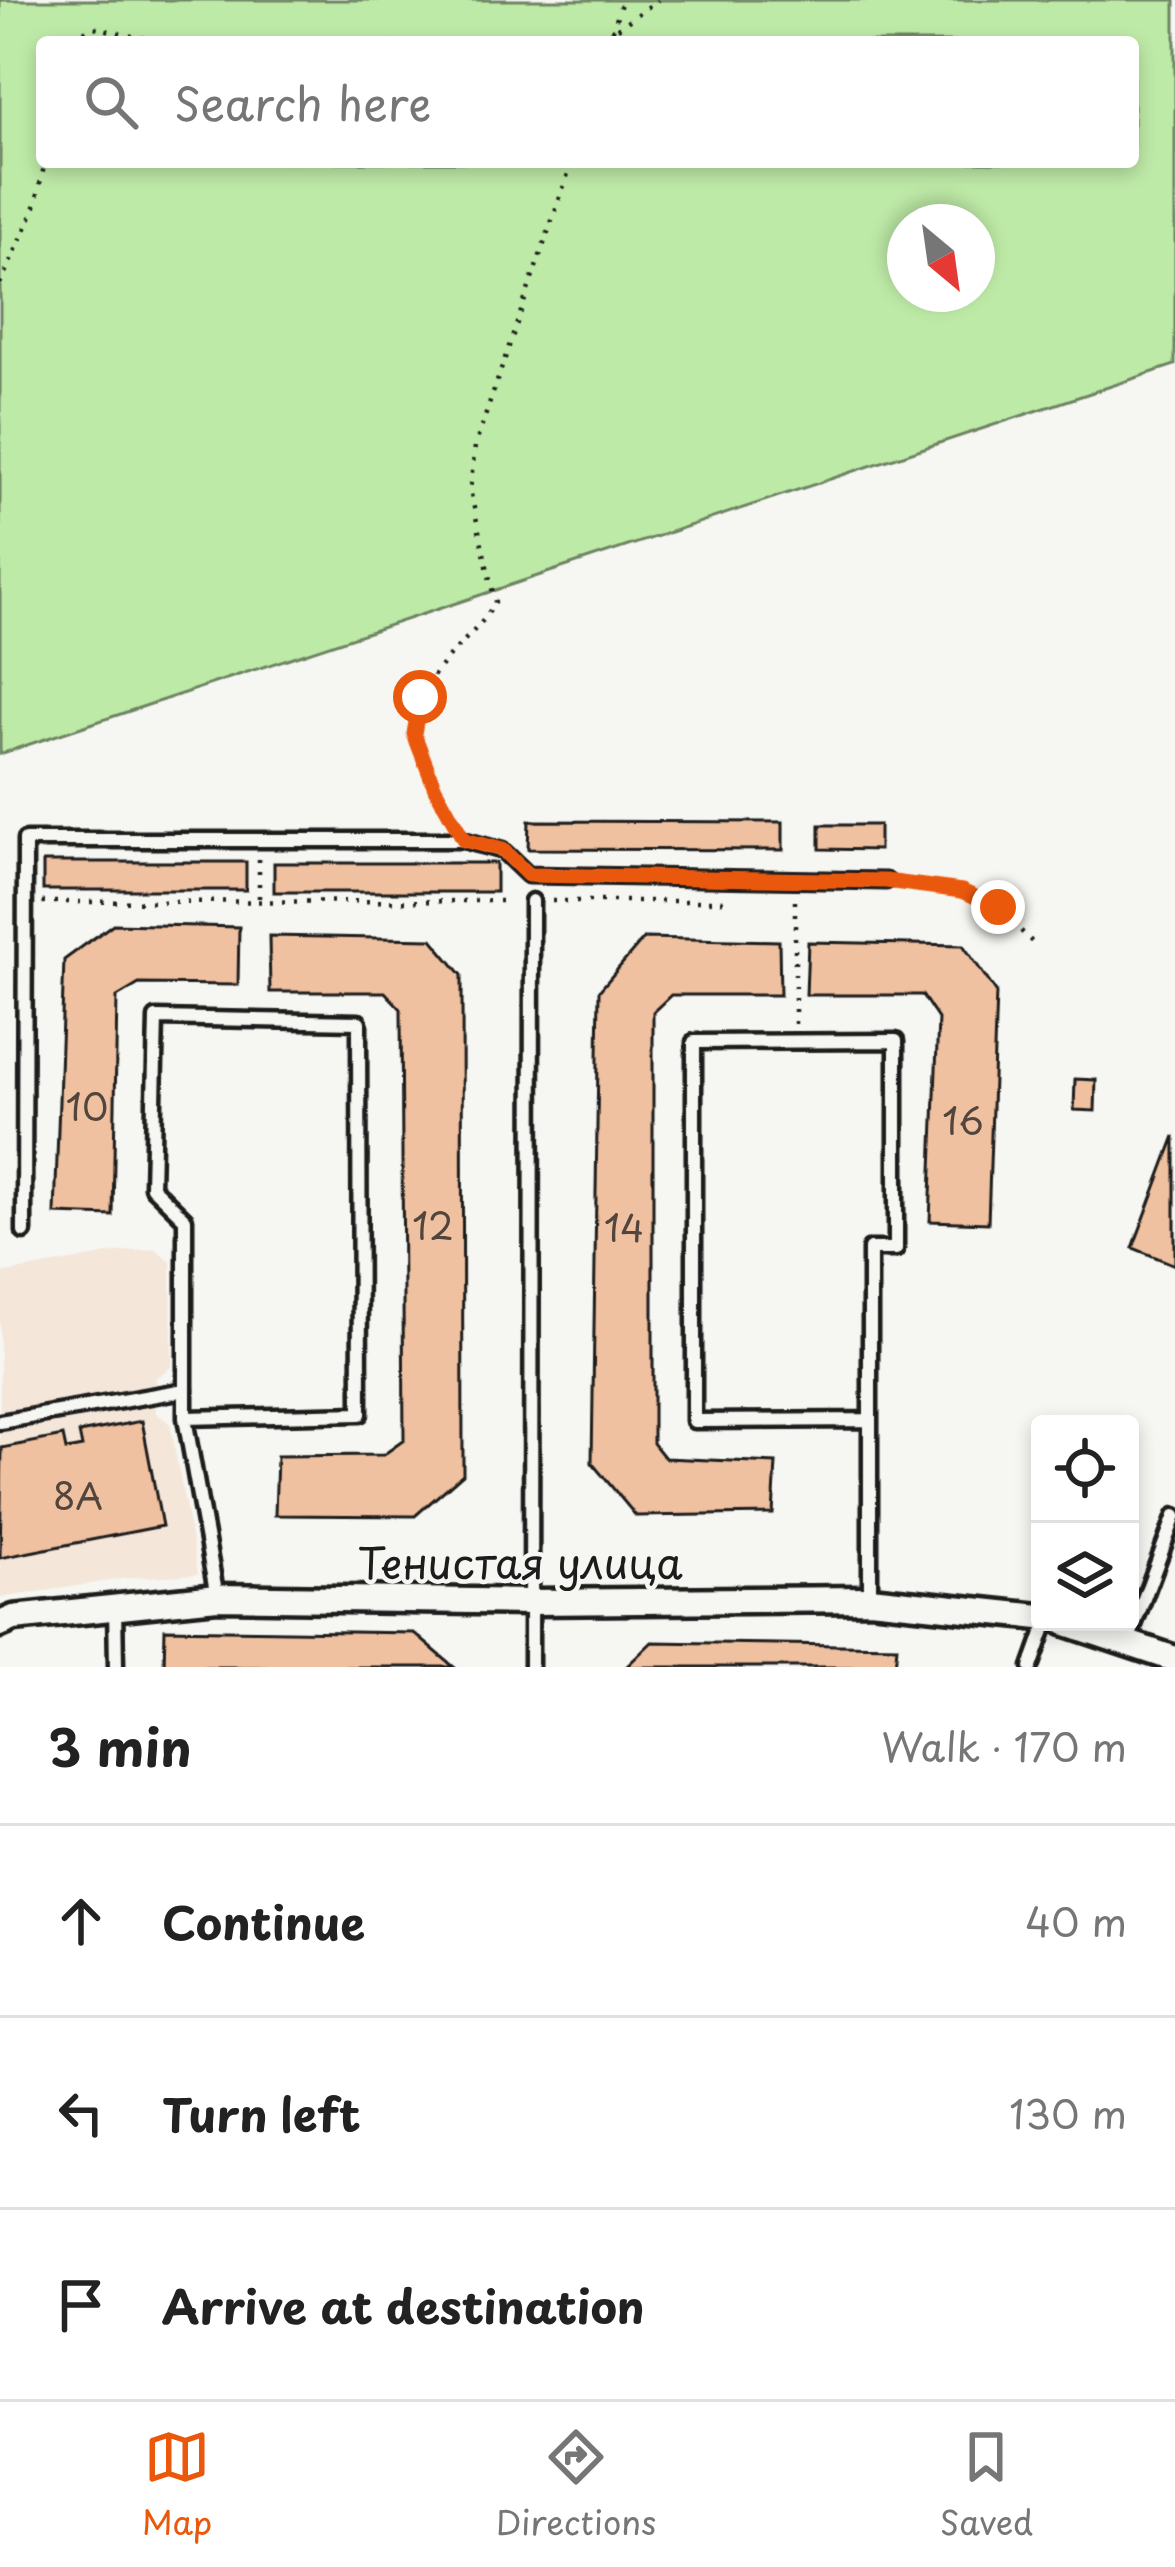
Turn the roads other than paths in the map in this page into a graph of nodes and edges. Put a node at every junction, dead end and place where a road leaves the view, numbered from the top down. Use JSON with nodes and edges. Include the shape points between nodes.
{"nodes":[{"id":1,"x":886,"y":881,"type":"road end"},
{"id":2,"x":532,"y":901,"type":"road end"},
{"id":3,"x":24,"y":1232,"type":"dead end"},
{"id":4,"x":185,"y":1390,"type":"junction"},
{"id":5,"x":184,"y":1418,"type":"junction"},
{"id":6,"x":870,"y":1420,"type":"junction"},
{"id":7,"x":0,"y":1422,"type":"edge"},
{"id":8,"x":1175,"y":1516,"type":"edge"},
{"id":9,"x":218,"y":1597,"type":"junction"},
{"id":10,"x":870,"y":1599,"type":"junction"},
{"id":11,"x":531,"y":1602,"type":"junction"},
{"id":12,"x":115,"y":1605,"type":"junction"},
{"id":13,"x":1031,"y":1616,"type":"edge"},
{"id":14,"x":0,"y":1624,"type":"edge"},
{"id":15,"x":1044,"y":1631,"type":"edge"},
{"id":16,"x":1094,"y":1631,"type":"edge"},
{"id":17,"x":1128,"y":1641,"type":"junction"},
{"id":18,"x":1175,"y":1659,"type":"edge"},
{"id":19,"x":116,"y":1667,"type":"edge"},
{"id":20,"x":531,"y":1667,"type":"edge"},
{"id":21,"x":1030,"y":1667,"type":"edge"}],
"edges":[{"from":1,"to":3,"type":"lane","via":[[528,875],[503,850],[464,840],[25,840]]},
{"from":2,"to":11,"type":"lane"},
{"from":4,"to":5,"type":"lane"},
{"from":4,"to":5,"type":"lane","via":[[185,1219],[152,1187],[156,1018],[359,1022],[360,1414]]},
{"from":4,"to":7,"type":"lane"},
{"from":5,"to":9,"type":"lane"},
{"from":6,"to":6,"type":"lane","via":[[694,1420],[694,1042],[896,1041],[896,1249],[870,1249]]},
{"from":6,"to":10,"type":"lane"},
{"from":8,"to":17,"type":"lane"},
{"from":9,"to":11,"type":"street","name":"Тенистая улица"},
{"from":9,"to":12,"type":"street","name":"Тенистая улица"},
{"from":10,"to":11,"type":"street","name":"Тенистая улица"},
{"from":10,"to":13,"type":"street","name":"Тенистая улица"},
{"from":11,"to":20,"type":"lane"},
{"from":12,"to":14,"type":"street","name":"Тенистая улица"},
{"from":12,"to":19,"type":"lane"},
{"from":15,"to":21,"type":"lane"},
{"from":16,"to":17,"type":"street"},
{"from":17,"to":18,"type":"street"}]}
